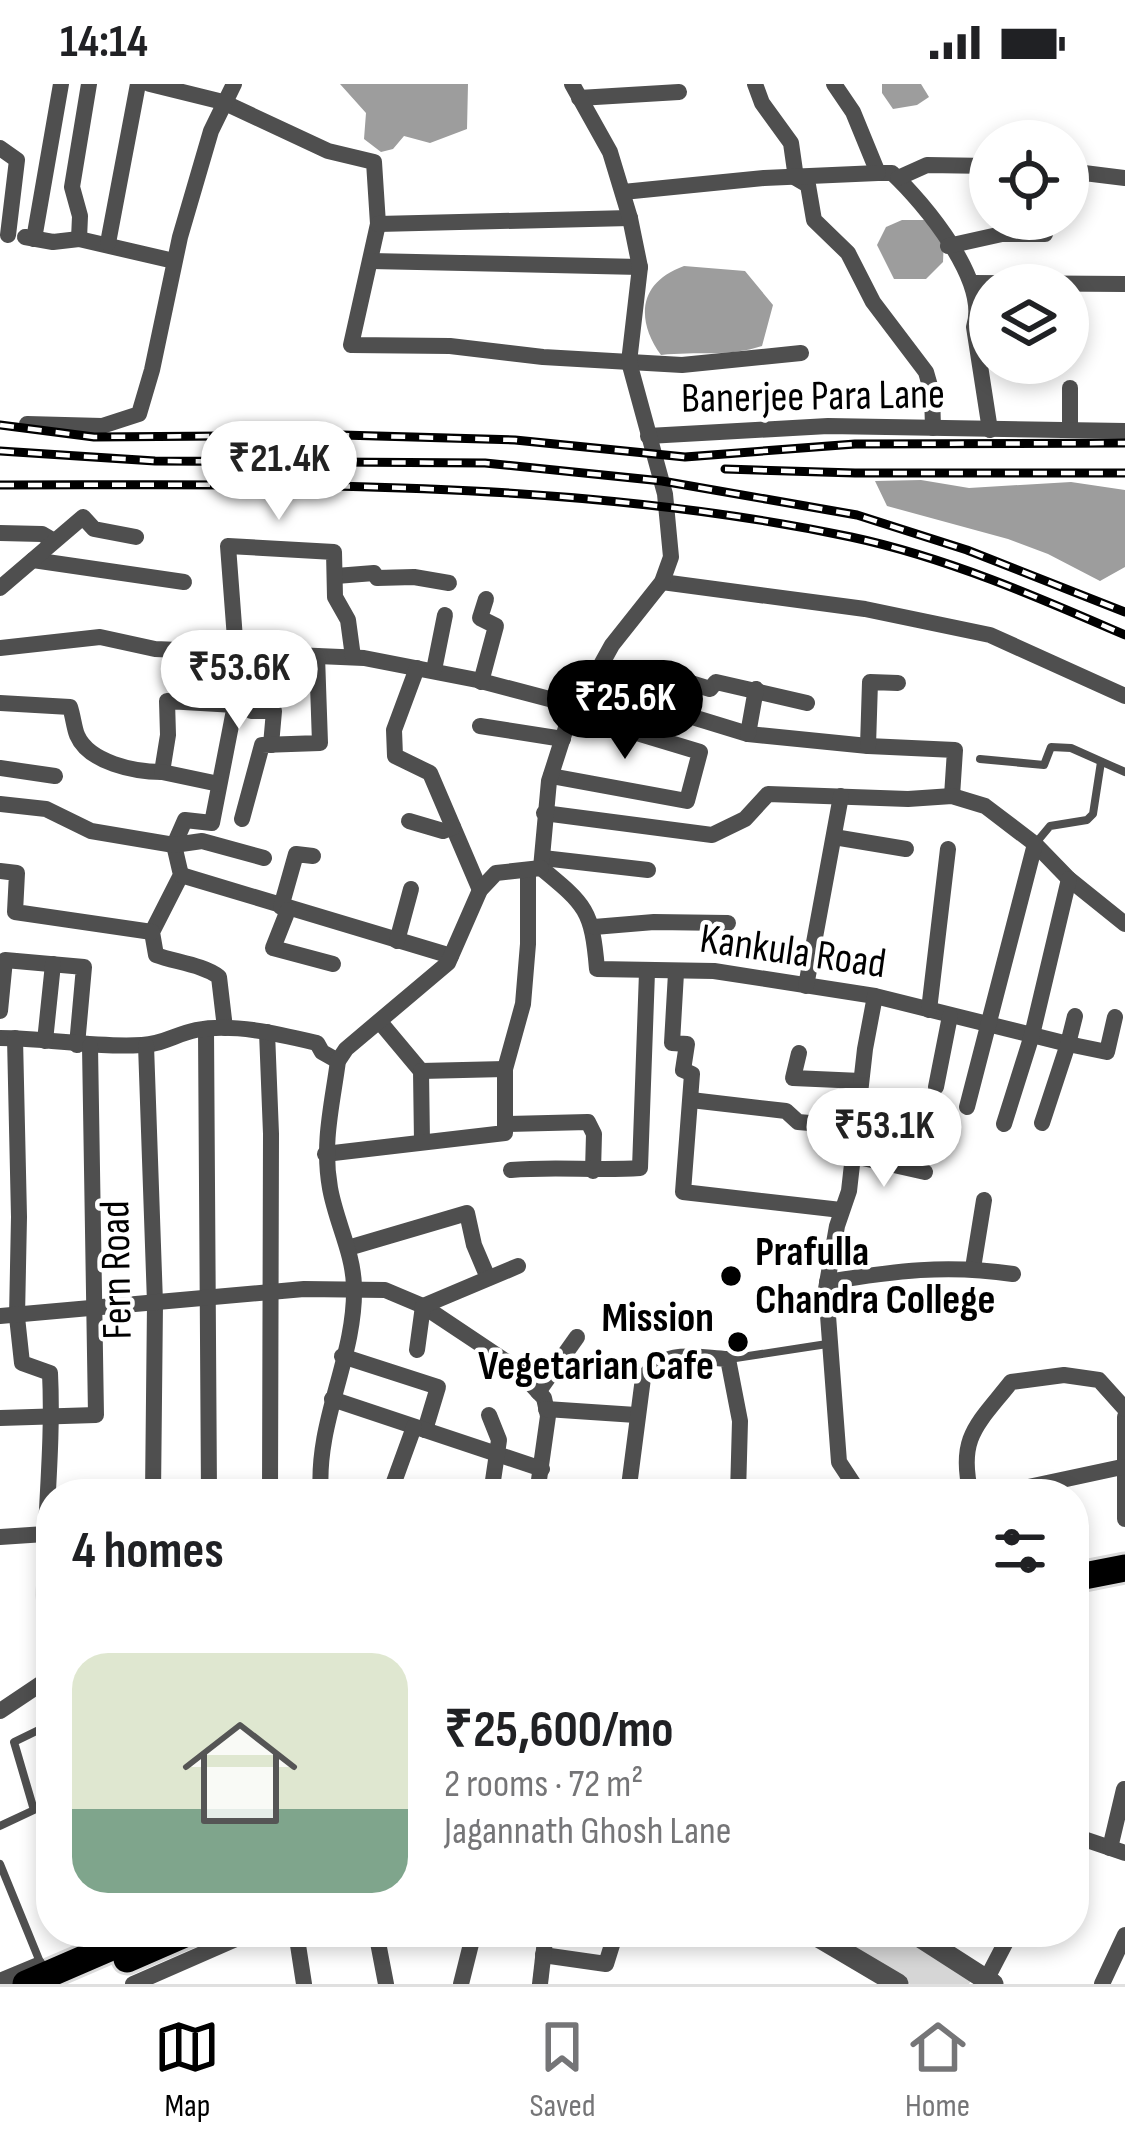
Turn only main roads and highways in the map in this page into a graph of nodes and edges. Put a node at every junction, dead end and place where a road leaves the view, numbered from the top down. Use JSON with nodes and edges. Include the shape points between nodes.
{"nodes":[{"id":1,"x":1125,"y":1551,"type":"edge"},
{"id":2,"x":1089,"y":1557,"type":"edge"},
{"id":3,"x":1125,"y":1568,"type":"edge"},
{"id":4,"x":1089,"y":1575,"type":"edge"},
{"id":5,"x":106,"y":1947,"type":"edge"},
{"id":6,"x":155,"y":1947,"type":"edge"},
{"id":7,"x":33,"y":1974,"type":"edge"},
{"id":8,"x":71,"y":1984,"type":"edge"}],
"edges":[{"from":1,"to":2,"type":"main road"},
{"from":3,"to":4,"type":"main road"},
{"from":5,"to":7,"type":"main road"},
{"from":6,"to":8,"type":"main road"}]}
